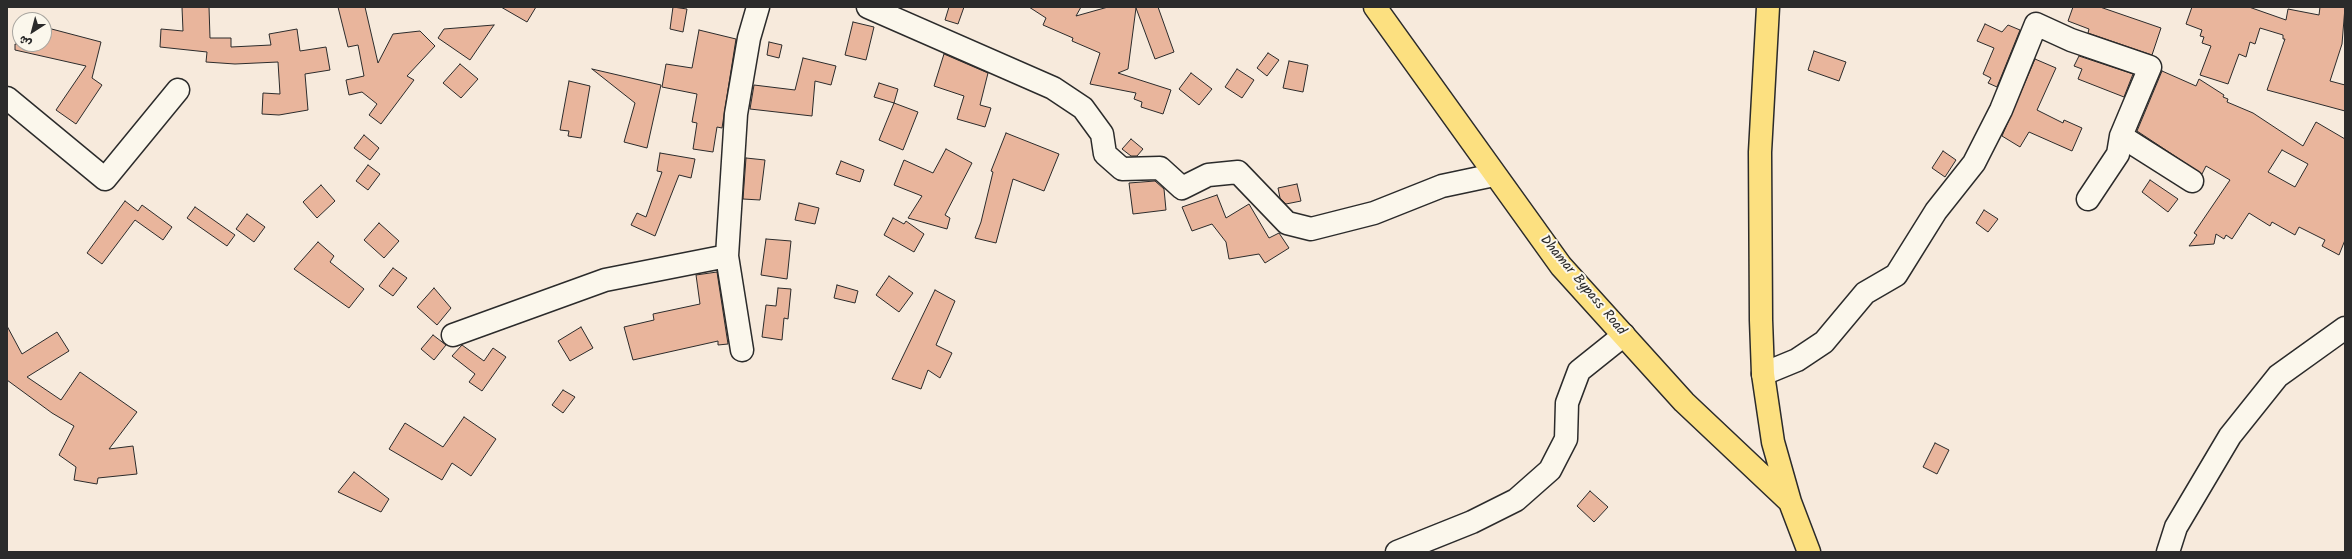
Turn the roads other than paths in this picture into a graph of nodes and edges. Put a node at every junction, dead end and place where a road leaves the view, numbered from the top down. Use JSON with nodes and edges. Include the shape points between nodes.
{"nodes":[{"id":1,"x":758,"y":7,"type":"edge"},
{"id":2,"x":868,"y":7,"type":"edge"},
{"id":3,"x":1375,"y":7,"type":"edge"},
{"id":4,"x":1768,"y":7,"type":"edge"},
{"id":5,"x":178,"y":90,"type":"dead end"},
{"id":6,"x":7,"y":98,"type":"edge"},
{"id":7,"x":2121,"y":136,"type":"junction"},
{"id":8,"x":1494,"y":175,"type":"junction"},
{"id":9,"x":2192,"y":181,"type":"dead end"},
{"id":10,"x":2088,"y":198,"type":"dead end"},
{"id":11,"x":727,"y":256,"type":"junction"},
{"id":12,"x":2345,"y":328,"type":"edge"},
{"id":13,"x":452,"y":335,"type":"dead end"},
{"id":14,"x":1624,"y":335,"type":"junction"},
{"id":15,"x":742,"y":350,"type":"dead end"},
{"id":16,"x":1764,"y":374,"type":"junction"},
{"id":17,"x":1790,"y":502,"type":"junction"},
{"id":18,"x":1397,"y":552,"type":"edge"},
{"id":19,"x":1809,"y":552,"type":"edge"},
{"id":20,"x":2168,"y":552,"type":"edge"}],
"edges":[{"from":1,"to":11,"type":"street","via":[[749,38],[736,114]]},
{"from":2,"to":8,"type":"street","via":[[1053,88],[1083,108],[1102,134],[1105,154],[1122,169],[1160,168],[1182,188],[1208,175],[1238,172],[1286,223],[1311,229],[1374,213],[1442,186]]},
{"from":3,"to":8,"type":"main road","name":"Dhamar Bypass Road"},
{"from":4,"to":16,"type":"main road","via":[[1760,152],[1761,320]]},
{"from":5,"to":6,"type":"street","via":[[105,179]]},
{"from":7,"to":9,"type":"street"},
{"from":7,"to":10,"type":"street","via":[[2118,154]]},
{"from":7,"to":16,"type":"street","via":[[2150,67],[2071,40],[2036,24],[2001,110],[1974,163],[1936,211],[1896,275],[1865,293],[1824,342],[1797,360]]},
{"from":8,"to":14,"type":"main road","name":"Dhamar Bypass Road","via":[[1561,266]]},
{"from":11,"to":13,"type":"street","via":[[605,280]]},
{"from":11,"to":15,"type":"street"},
{"from":12,"to":20,"type":"street","via":[[2278,376],[2230,436],[2176,527]]},
{"from":14,"to":17,"type":"main road","name":"Dhamar Bypass Road","via":[[1684,402]]},
{"from":14,"to":18,"type":"street","via":[[1578,371],[1567,402],[1566,439],[1550,470],[1516,500],[1472,522]]},
{"from":16,"to":17,"type":"main road","via":[[1773,442]]},
{"from":17,"to":19,"type":"main road"}]}
